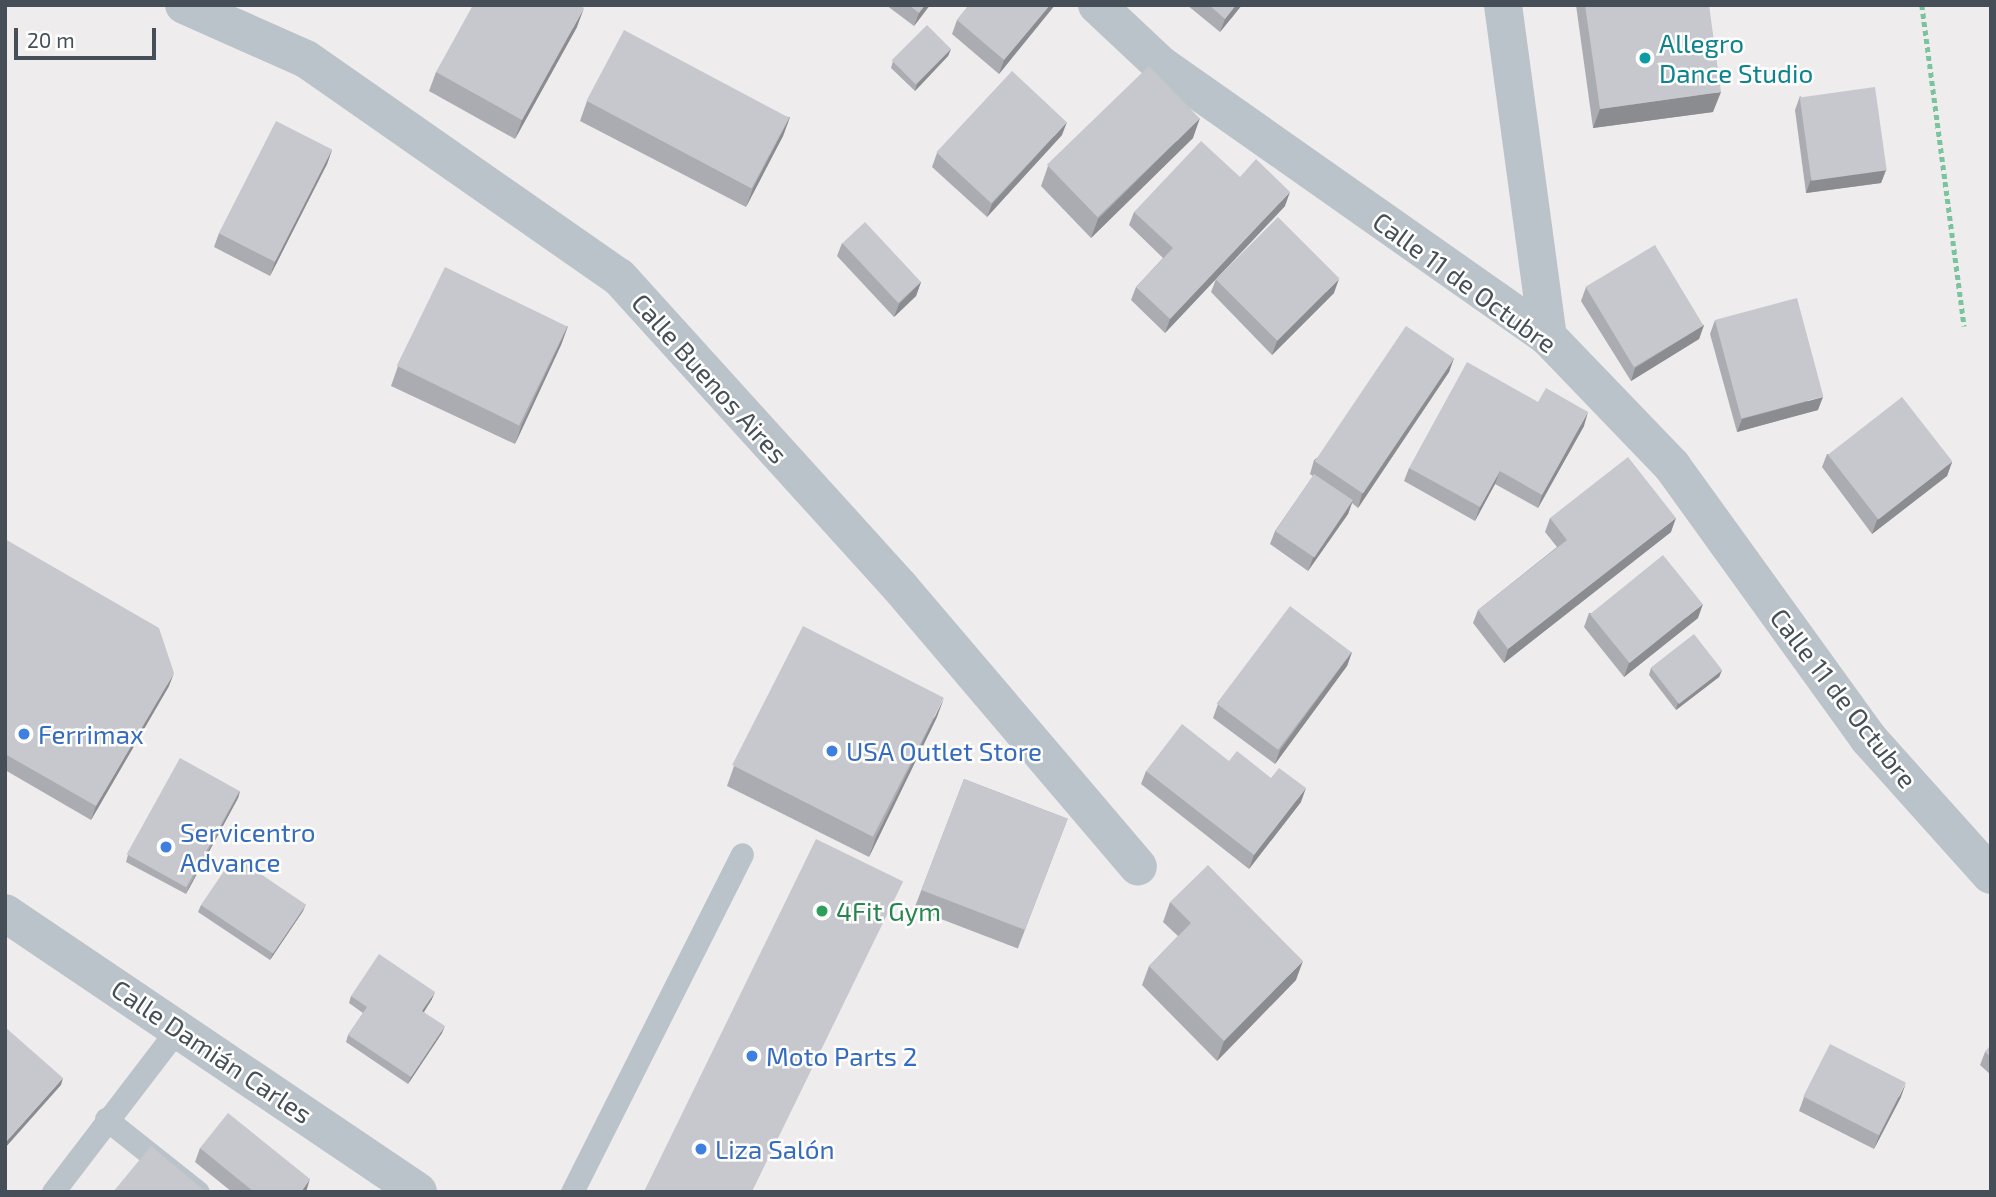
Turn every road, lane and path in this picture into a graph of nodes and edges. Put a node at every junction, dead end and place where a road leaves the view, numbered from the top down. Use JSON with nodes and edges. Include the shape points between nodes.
{"nodes":[{"id":1,"x":184,"y":5,"type":"edge"},
{"id":2,"x":1097,"y":5,"type":"edge"},
{"id":3,"x":1503,"y":5,"type":"edge"},
{"id":4,"x":1922,"y":5,"type":"edge"},
{"id":5,"x":1964,"y":327,"type":"dead end"},
{"id":6,"x":1548,"y":337,"type":"junction"},
{"id":7,"x":742,"y":854,"type":"dead end"},
{"id":8,"x":1138,"y":867,"type":"dead end"},
{"id":9,"x":1991,"y":875,"type":"edge"},
{"id":10,"x":7,"y":917,"type":"edge"},
{"id":11,"x":179,"y":1027,"type":"junction"},
{"id":12,"x":106,"y":1119,"type":"junction"},
{"id":13,"x":53,"y":1192,"type":"edge"},
{"id":14,"x":198,"y":1192,"type":"edge"},
{"id":15,"x":418,"y":1192,"type":"edge"},
{"id":16,"x":572,"y":1192,"type":"edge"}],
"edges":[{"from":1,"to":8,"type":"street","name":"Calle Buenos Aires","via":[[306,59],[619,277],[900,587]]},
{"from":2,"to":6,"type":"street","name":"Calle 11 de Octubre","via":[[1161,65]]},
{"from":3,"to":6,"type":"street"},
{"from":4,"to":5,"type":"path"},
{"from":6,"to":9,"type":"street","name":"Calle 11 de Octubre","via":[[1672,466],[1868,738]]},
{"from":7,"to":16,"type":"lane"},
{"from":10,"to":11,"type":"street","name":"Calle Damián Carles"},
{"from":11,"to":12,"type":"lane"},
{"from":11,"to":15,"type":"street","name":"Calle Damián Carles"},
{"from":12,"to":13,"type":"lane"},
{"from":12,"to":14,"type":"lane"}]}
